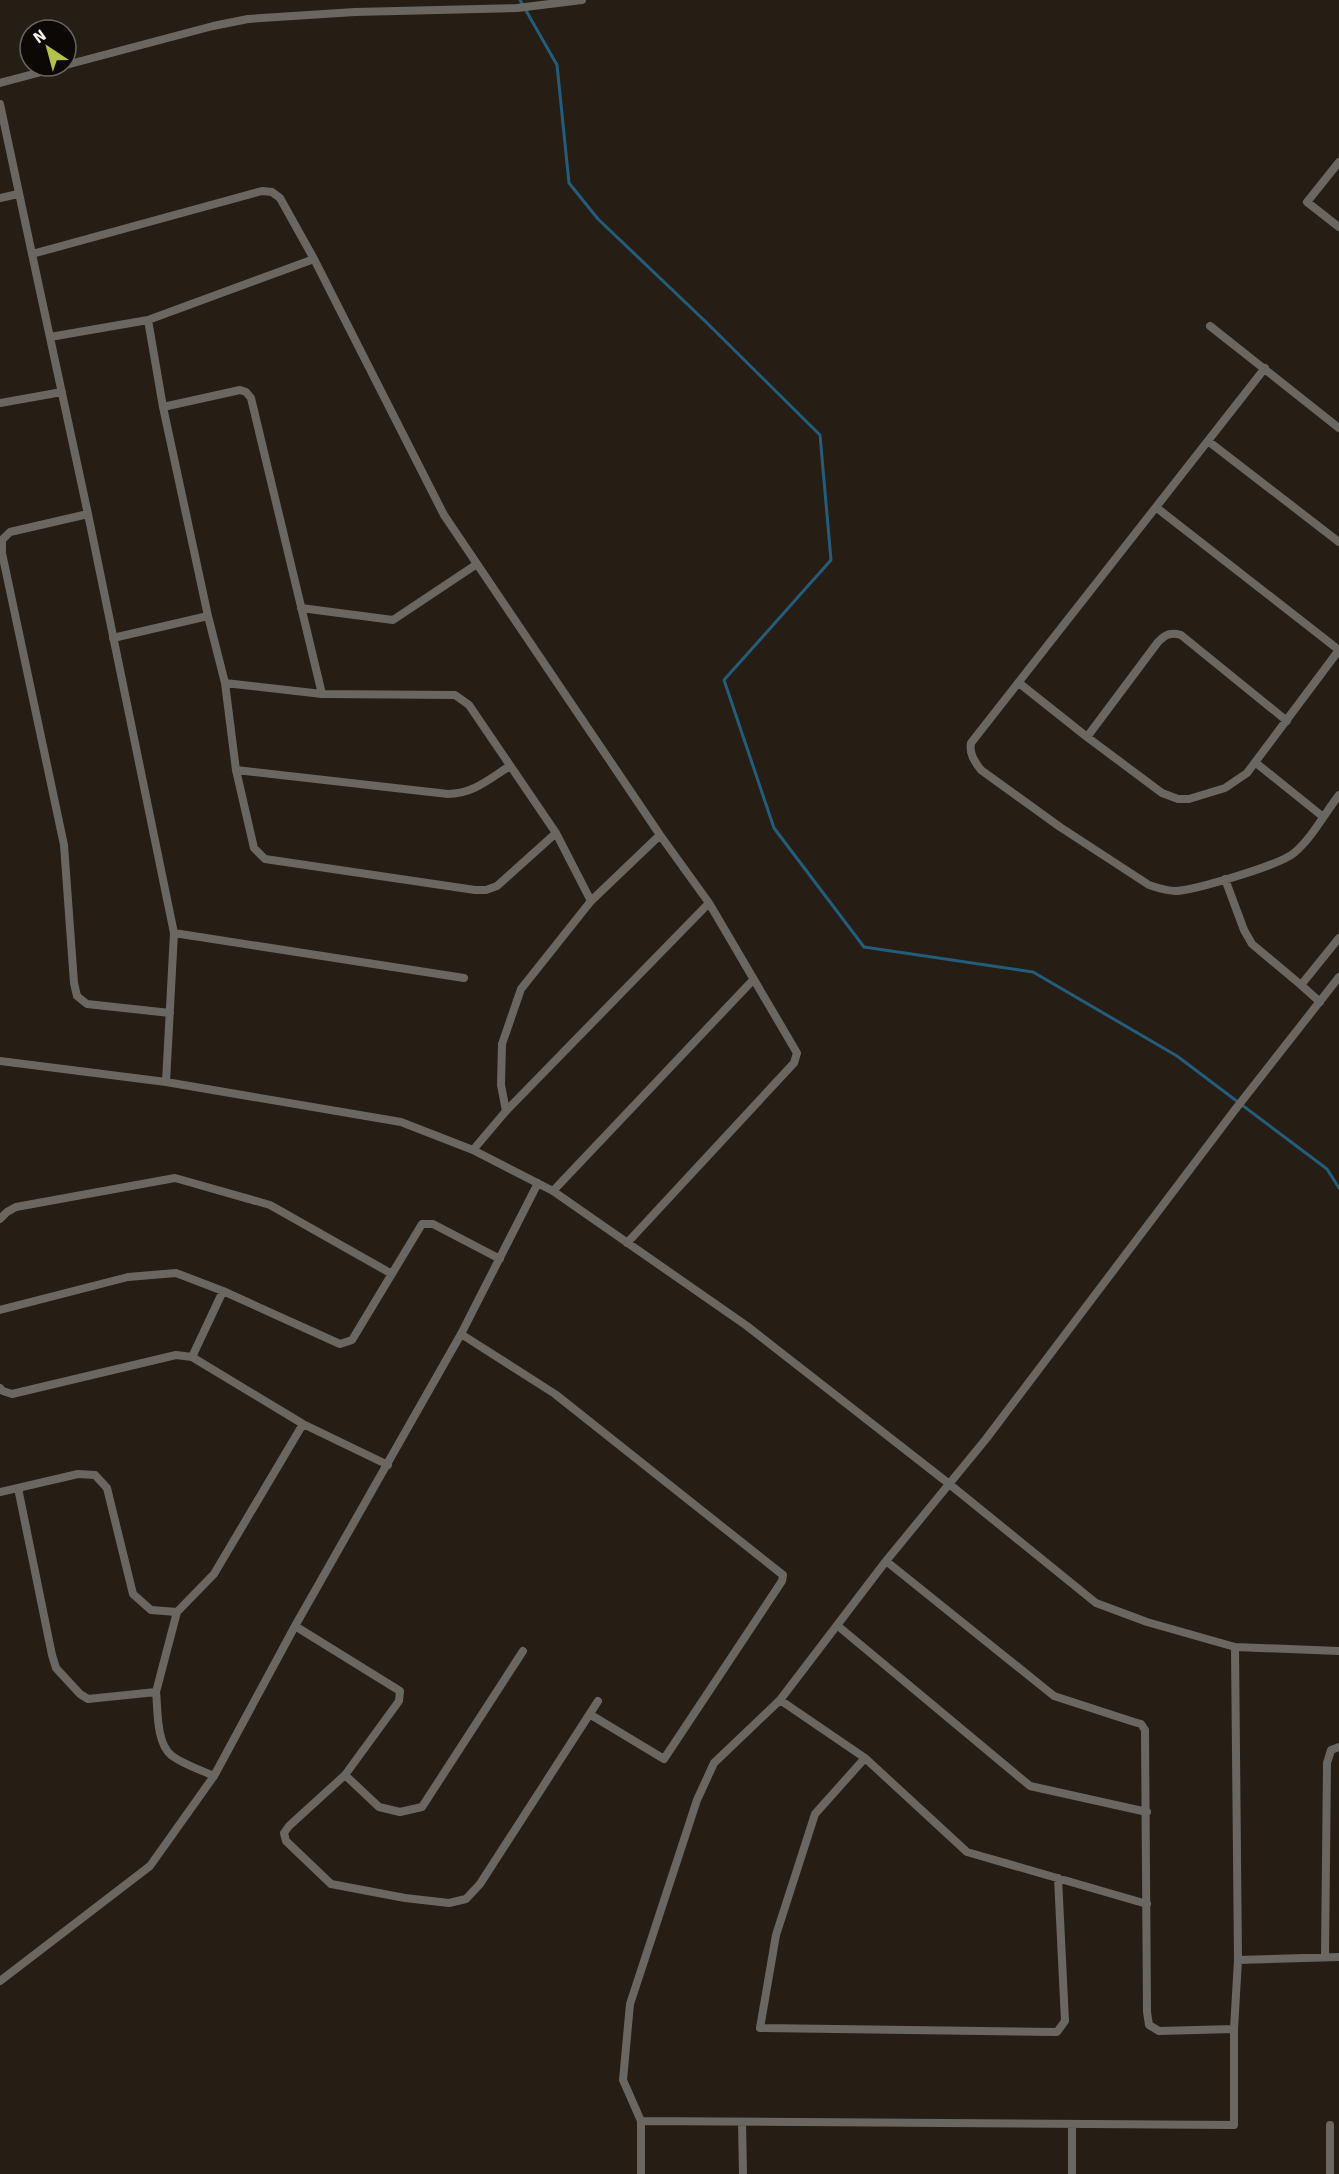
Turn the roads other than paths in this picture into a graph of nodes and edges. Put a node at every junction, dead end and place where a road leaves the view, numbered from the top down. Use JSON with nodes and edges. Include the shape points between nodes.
{"nodes":[{"id":1,"x":582,"y":0,"type":"edge"},
{"id":2,"x":78,"y":62,"type":"edge"},
{"id":3,"x":19,"y":78,"type":"edge"},
{"id":4,"x":0,"y":83,"type":"edge"},
{"id":5,"x":0,"y":104,"type":"edge"},
{"id":6,"x":1339,"y":162,"type":"edge"},
{"id":7,"x":18,"y":194,"type":"junction"},
{"id":8,"x":0,"y":198,"type":"edge"},
{"id":9,"x":1339,"y":227,"type":"edge"},
{"id":10,"x":32,"y":254,"type":"junction"},
{"id":11,"x":314,"y":259,"type":"junction"},
{"id":12,"x":148,"y":320,"type":"junction"},
{"id":13,"x":1210,"y":326,"type":"dead end"},
{"id":14,"x":51,"y":337,"type":"junction"},
{"id":15,"x":1266,"y":368,"type":"junction"},
{"id":16,"x":62,"y":392,"type":"junction"},
{"id":17,"x":0,"y":403,"type":"edge"},
{"id":18,"x":163,"y":407,"type":"junction"},
{"id":19,"x":1339,"y":428,"type":"edge"},
{"id":20,"x":1208,"y":441,"type":"junction"},
{"id":21,"x":1156,"y":508,"type":"junction"},
{"id":22,"x":88,"y":514,"type":"junction"},
{"id":23,"x":1339,"y":542,"type":"edge"},
{"id":24,"x":477,"y":564,"type":"junction"},
{"id":25,"x":301,"y":608,"type":"junction"},
{"id":26,"x":208,"y":616,"type":"junction"},
{"id":27,"x":113,"y":638,"type":"junction"},
{"id":28,"x":1339,"y":650,"type":"edge"},
{"id":29,"x":225,"y":683,"type":"junction"},
{"id":30,"x":1019,"y":683,"type":"junction"},
{"id":31,"x":322,"y":694,"type":"junction"},
{"id":32,"x":1287,"y":721,"type":"junction"},
{"id":33,"x":1086,"y":737,"type":"junction"},
{"id":34,"x":1256,"y":763,"type":"junction"},
{"id":35,"x":510,"y":766,"type":"junction"},
{"id":36,"x":236,"y":770,"type":"junction"},
{"id":37,"x":1339,"y":795,"type":"edge"},
{"id":38,"x":1323,"y":816,"type":"junction"},
{"id":39,"x":556,"y":833,"type":"junction"},
{"id":40,"x":660,"y":835,"type":"junction"},
{"id":41,"x":1225,"y":879,"type":"junction"},
{"id":42,"x":591,"y":901,"type":"junction"},
{"id":43,"x":709,"y":903,"type":"junction"},
{"id":44,"x":174,"y":933,"type":"junction"},
{"id":45,"x":1339,"y":938,"type":"edge"},
{"id":46,"x":1339,"y":977,"type":"edge"},
{"id":47,"x":464,"y":978,"type":"dead end"},
{"id":48,"x":753,"y":980,"type":"junction"},
{"id":49,"x":1301,"y":985,"type":"junction"},
{"id":50,"x":1320,"y":1002,"type":"junction"},
{"id":51,"x":170,"y":1013,"type":"junction"},
{"id":52,"x":0,"y":1061,"type":"edge"},
{"id":53,"x":166,"y":1082,"type":"junction"},
{"id":54,"x":506,"y":1111,"type":"junction"},
{"id":55,"x":473,"y":1150,"type":"junction"},
{"id":56,"x":538,"y":1183,"type":"junction"},
{"id":57,"x":553,"y":1191,"type":"junction"},
{"id":58,"x":0,"y":1219,"type":"edge"},
{"id":59,"x":627,"y":1243,"type":"junction"},
{"id":60,"x":500,"y":1259,"type":"junction"},
{"id":61,"x":392,"y":1274,"type":"junction"},
{"id":62,"x":223,"y":1291,"type":"junction"},
{"id":63,"x":0,"y":1310,"type":"edge"},
{"id":64,"x":461,"y":1334,"type":"junction"},
{"id":65,"x":192,"y":1357,"type":"junction"},
{"id":66,"x":1,"y":1390,"type":"edge"},
{"id":67,"x":303,"y":1424,"type":"junction"},
{"id":68,"x":387,"y":1465,"type":"junction"},
{"id":69,"x":948,"y":1483,"type":"junction"},
{"id":70,"x":18,"y":1488,"type":"junction"},
{"id":71,"x":0,"y":1492,"type":"edge"},
{"id":72,"x":886,"y":1561,"type":"junction"},
{"id":73,"x":177,"y":1612,"type":"junction"},
{"id":74,"x":295,"y":1626,"type":"junction"},
{"id":75,"x":838,"y":1626,"type":"junction"},
{"id":76,"x":1235,"y":1647,"type":"junction"},
{"id":77,"x":523,"y":1651,"type":"dead end"},
{"id":78,"x":1339,"y":1651,"type":"edge"},
{"id":79,"x":156,"y":1692,"type":"junction"},
{"id":80,"x":780,"y":1700,"type":"junction"},
{"id":81,"x":598,"y":1701,"type":"dead end"},
{"id":82,"x":591,"y":1715,"type":"junction"},
{"id":83,"x":1339,"y":1747,"type":"edge"},
{"id":84,"x":865,"y":1758,"type":"junction"},
{"id":85,"x":345,"y":1775,"type":"junction"},
{"id":86,"x":214,"y":1776,"type":"junction"},
{"id":87,"x":1147,"y":1812,"type":"junction"},
{"id":88,"x":1058,"y":1878,"type":"junction"},
{"id":89,"x":1147,"y":1904,"type":"junction"},
{"id":90,"x":1326,"y":1957,"type":"junction"},
{"id":91,"x":1339,"y":1957,"type":"edge"},
{"id":92,"x":1238,"y":1960,"type":"junction"},
{"id":93,"x":0,"y":1981,"type":"edge"},
{"id":94,"x":1234,"y":2029,"type":"junction"},
{"id":95,"x":640,"y":2121,"type":"junction"},
{"id":96,"x":742,"y":2122,"type":"junction"},
{"id":97,"x":1072,"y":2124,"type":"junction"},
{"id":98,"x":1330,"y":2125,"type":"dead end"},
{"id":99,"x":641,"y":2174,"type":"edge"},
{"id":100,"x":743,"y":2174,"type":"edge"},
{"id":101,"x":1072,"y":2174,"type":"edge"},
{"id":102,"x":1330,"y":2174,"type":"edge"}],
"edges":[{"from":1,"to":2,"type":"street","via":[[517,8],[356,12],[248,20]]},
{"from":3,"to":4,"type":"street"},
{"from":5,"to":7,"type":"street"},
{"from":6,"to":9,"type":"street","via":[[1307,202]]},
{"from":7,"to":8,"type":"street"},
{"from":7,"to":10,"type":"street"},
{"from":10,"to":11,"type":"street","via":[[262,191],[280,198]]},
{"from":10,"to":14,"type":"street"},
{"from":11,"to":12,"type":"street"},
{"from":11,"to":24,"type":"street","via":[[444,515]]},
{"from":12,"to":14,"type":"street"},
{"from":12,"to":18,"type":"street"},
{"from":13,"to":15,"type":"street"},
{"from":14,"to":16,"type":"street"},
{"from":15,"to":19,"type":"street"},
{"from":15,"to":20,"type":"street"},
{"from":16,"to":17,"type":"street"},
{"from":16,"to":22,"type":"street"},
{"from":18,"to":25,"type":"street","via":[[240,390],[251,398]]},
{"from":18,"to":26,"type":"street"},
{"from":20,"to":21,"type":"street"},
{"from":20,"to":23,"type":"street"},
{"from":21,"to":28,"type":"street"},
{"from":21,"to":30,"type":"street"},
{"from":22,"to":27,"type":"street"},
{"from":22,"to":51,"type":"street","via":[[10,532],[2,540],[2,553],[64,845],[77,996],[87,1004]]},
{"from":24,"to":25,"type":"street","via":[[393,620]]},
{"from":24,"to":40,"type":"street"},
{"from":25,"to":31,"type":"street"},
{"from":26,"to":27,"type":"street"},
{"from":26,"to":29,"type":"street"},
{"from":27,"to":44,"type":"street"},
{"from":28,"to":32,"type":"street"},
{"from":29,"to":31,"type":"street"},
{"from":29,"to":36,"type":"street"},
{"from":30,"to":33,"type":"street"},
{"from":30,"to":41,"type":"street","via":[[971,742],[972,757],[981,770],[1149,885],[1178,891]]},
{"from":31,"to":35,"type":"street","via":[[455,695],[469,705]]},
{"from":32,"to":33,"type":"street","via":[[1174,633],[1158,642]]},
{"from":32,"to":34,"type":"street"},
{"from":33,"to":34,"type":"street","via":[[1162,793],[1178,798],[1189,799],[1225,788]]},
{"from":34,"to":38,"type":"street"},
{"from":35,"to":36,"type":"street","via":[[462,794]]},
{"from":35,"to":39,"type":"street"},
{"from":36,"to":39,"type":"street","via":[[254,848],[265,859],[486,890],[497,886]]},
{"from":37,"to":38,"type":"street"},
{"from":38,"to":41,"type":"street","via":[[1294,853]]},
{"from":39,"to":42,"type":"street"},
{"from":40,"to":42,"type":"street"},
{"from":40,"to":43,"type":"street"},
{"from":41,"to":49,"type":"street","via":[[1252,944]]},
{"from":42,"to":54,"type":"street","via":[[521,989],[502,1044],[501,1084]]},
{"from":43,"to":48,"type":"street"},
{"from":43,"to":54,"type":"street"},
{"from":44,"to":47,"type":"street"},
{"from":44,"to":51,"type":"street"},
{"from":45,"to":49,"type":"street"},
{"from":46,"to":50,"type":"street"},
{"from":48,"to":57,"type":"street"},
{"from":48,"to":59,"type":"street","via":[[797,1053],[794,1063]]},
{"from":49,"to":50,"type":"street"},
{"from":50,"to":69,"type":"street","via":[[986,1439]]},
{"from":51,"to":53,"type":"street"},
{"from":52,"to":53,"type":"street"},
{"from":53,"to":55,"type":"street","via":[[401,1122]]},
{"from":54,"to":55,"type":"street"},
{"from":55,"to":56,"type":"street"},
{"from":56,"to":57,"type":"street"},
{"from":56,"to":60,"type":"street"},
{"from":57,"to":59,"type":"street"},
{"from":58,"to":61,"type":"street","via":[[16,1207],[176,1178],[270,1205]]},
{"from":59,"to":69,"type":"street","via":[[747,1326]]},
{"from":60,"to":61,"type":"street","via":[[433,1224],[422,1224]]},
{"from":60,"to":64,"type":"street"},
{"from":61,"to":62,"type":"street","via":[[352,1340],[340,1344]]},
{"from":62,"to":63,"type":"street","via":[[176,1273],[128,1277]]},
{"from":62,"to":65,"type":"street"},
{"from":64,"to":68,"type":"street"},
{"from":64,"to":82,"type":"street","via":[[555,1394],[783,1575],[664,1759]]},
{"from":65,"to":66,"type":"street","via":[[176,1356],[12,1394]]},
{"from":65,"to":67,"type":"street"},
{"from":67,"to":68,"type":"street"},
{"from":67,"to":73,"type":"street","via":[[214,1574]]},
{"from":68,"to":74,"type":"street"},
{"from":69,"to":72,"type":"street"},
{"from":69,"to":76,"type":"street","via":[[1095,1603]]},
{"from":70,"to":71,"type":"street"},
{"from":70,"to":73,"type":"street","via":[[78,1474],[95,1475],[107,1488],[133,1594],[151,1610]]},
{"from":70,"to":79,"type":"street","via":[[56,1668],[88,1699]]},
{"from":72,"to":75,"type":"street"},
{"from":72,"to":87,"type":"street","via":[[1054,1696],[1141,1724],[1145,1730]]},
{"from":73,"to":79,"type":"street"},
{"from":74,"to":85,"type":"street","via":[[400,1691],[399,1701]]},
{"from":74,"to":86,"type":"street"},
{"from":75,"to":80,"type":"street"},
{"from":75,"to":87,"type":"street","via":[[1030,1786]]},
{"from":76,"to":78,"type":"street"},
{"from":76,"to":92,"type":"street"},
{"from":77,"to":85,"type":"street","via":[[422,1807],[400,1812],[379,1807]]},
{"from":79,"to":86,"type":"street","via":[[166,1748],[172,1755]]},
{"from":80,"to":84,"type":"street"},
{"from":80,"to":95,"type":"street","via":[[714,1763],[694,1811],[630,2004],[623,2080]]},
{"from":81,"to":82,"type":"street"},
{"from":82,"to":85,"type":"street","via":[[480,1884],[466,1899],[449,1903],[331,1884],[286,1841],[284,1833],[289,1826]]},
{"from":83,"to":90,"type":"street","via":[[1331,1750],[1327,1763]]},
{"from":84,"to":88,"type":"street","via":[[967,1852]]},
{"from":84,"to":88,"type":"street","via":[[815,1814],[776,1935],[760,2028],[1057,2032],[1065,2021]]},
{"from":86,"to":93,"type":"street","via":[[150,1866]]},
{"from":87,"to":89,"type":"street"},
{"from":88,"to":89,"type":"street"},
{"from":89,"to":94,"type":"street","via":[[1149,2025],[1159,2031]]},
{"from":90,"to":91,"type":"street"},
{"from":90,"to":92,"type":"street"},
{"from":92,"to":94,"type":"street"},
{"from":94,"to":97,"type":"street","via":[[1234,2125]]},
{"from":95,"to":96,"type":"street"},
{"from":95,"to":99,"type":"street"},
{"from":96,"to":97,"type":"street"},
{"from":96,"to":100,"type":"street"},
{"from":97,"to":101,"type":"street"},
{"from":98,"to":102,"type":"street"}]}
